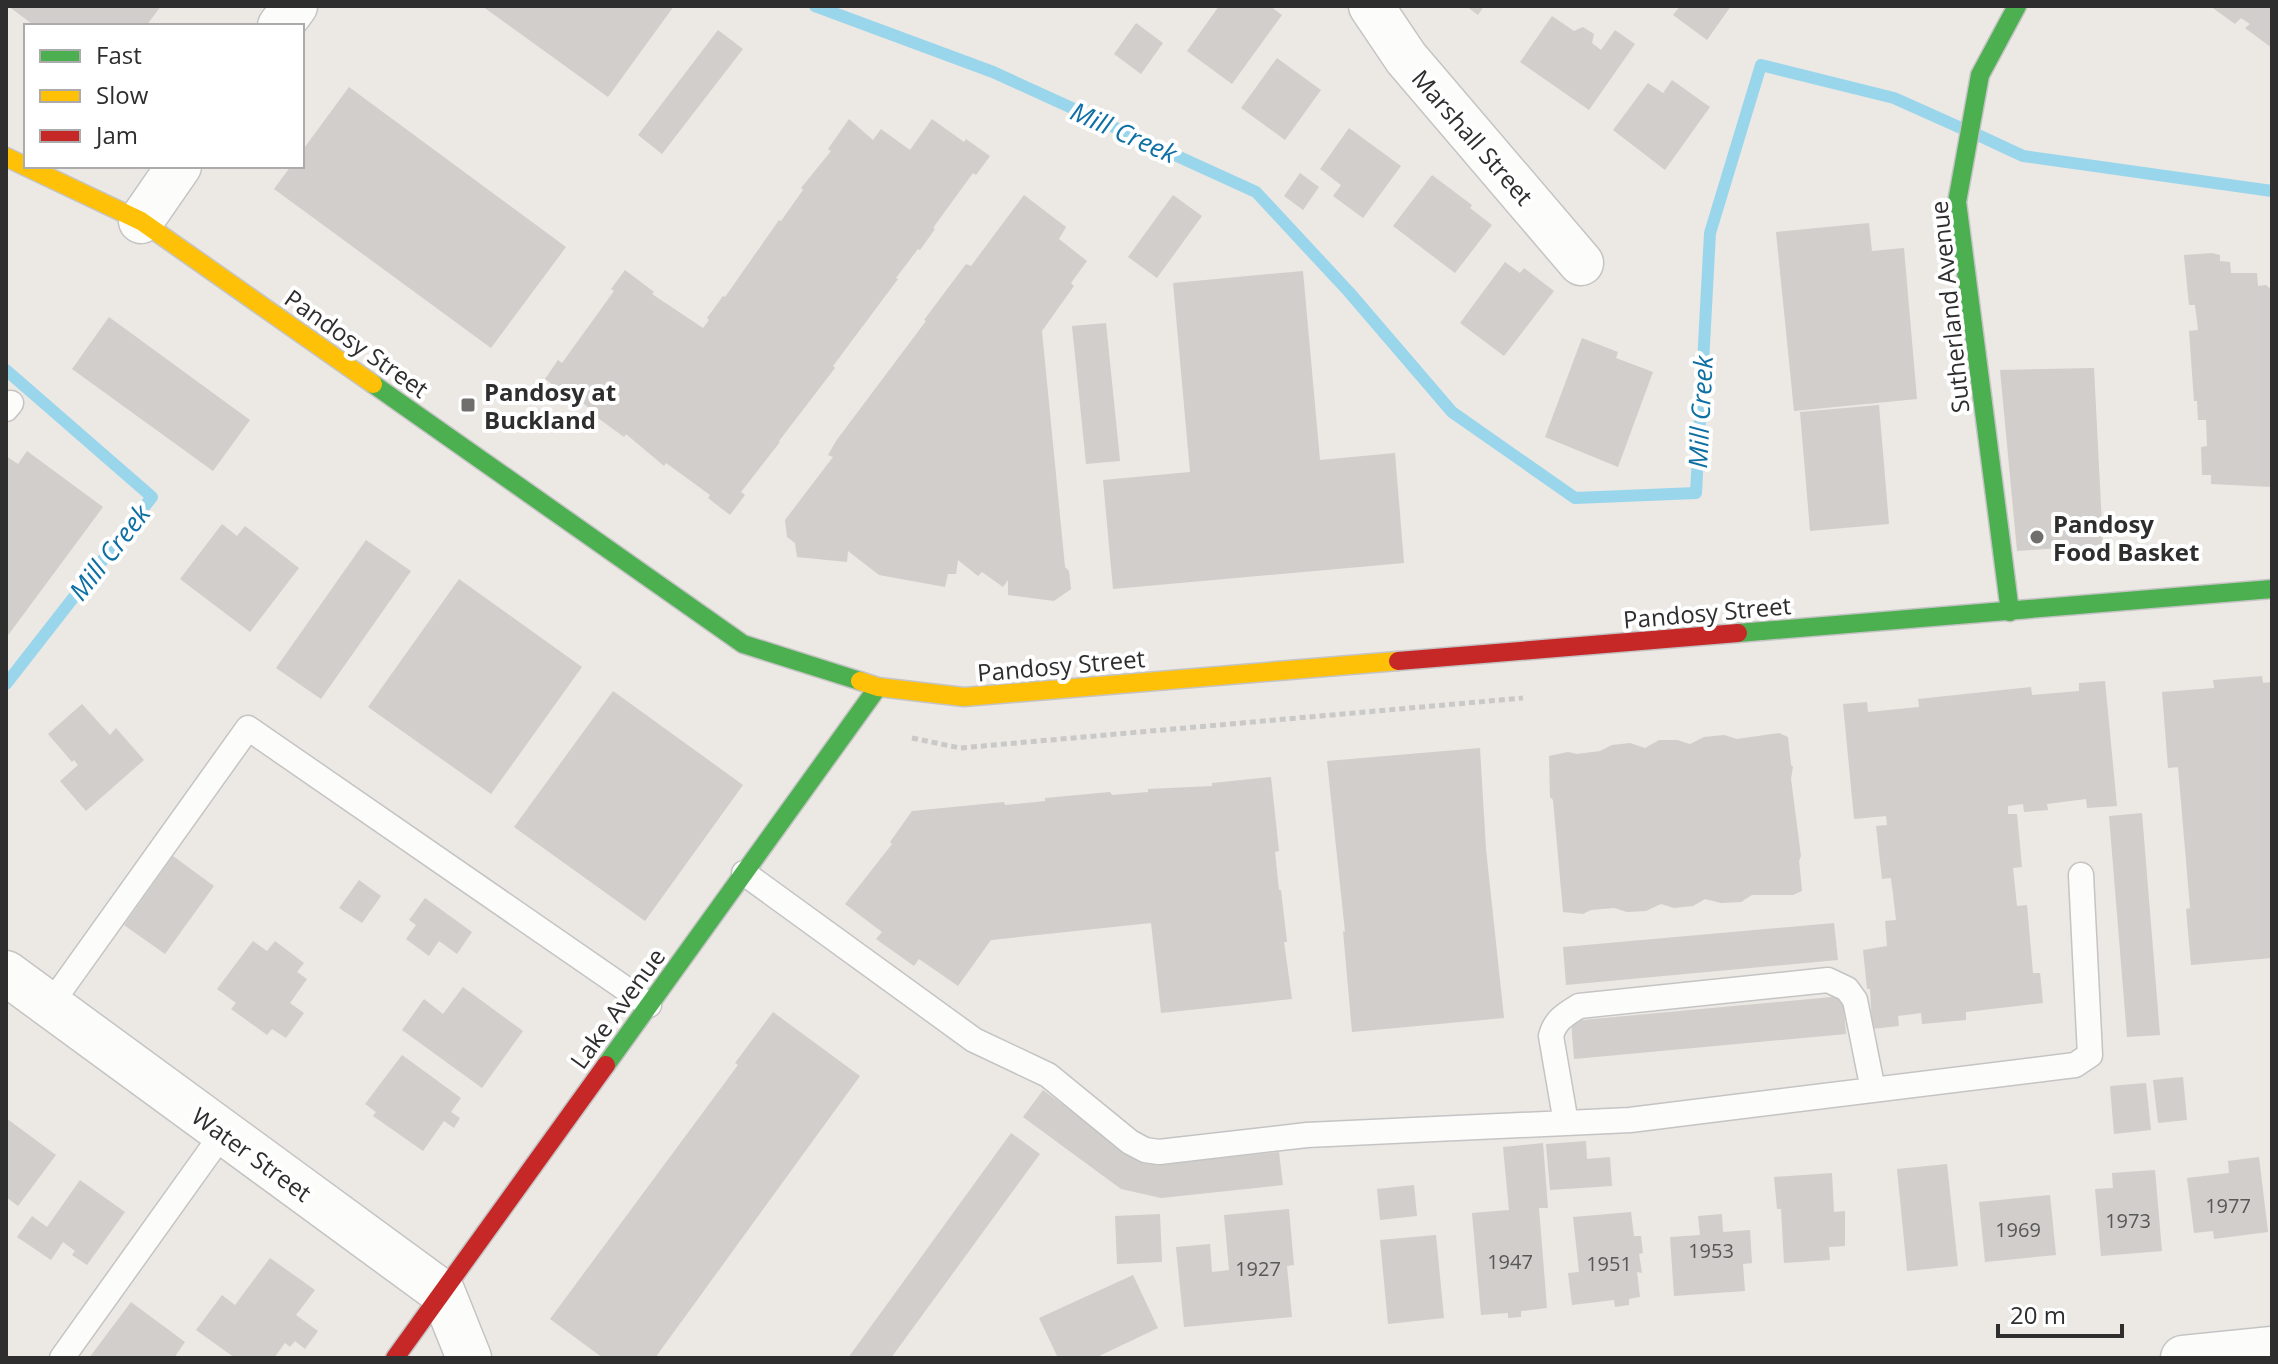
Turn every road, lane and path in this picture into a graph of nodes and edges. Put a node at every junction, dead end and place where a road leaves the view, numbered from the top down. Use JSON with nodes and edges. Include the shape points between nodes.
{"nodes":[{"id":1,"x":295,"y":6,"type":"edge"},
{"id":2,"x":1371,"y":6,"type":"edge"},
{"id":3,"x":2017,"y":6,"type":"edge"},
{"id":4,"x":282,"y":24,"type":"edge"},
{"id":5,"x":29,"y":168,"type":"edge"},
{"id":6,"x":178,"y":168,"type":"edge"},
{"id":7,"x":141,"y":221,"type":"junction"},
{"id":8,"x":1581,"y":263,"type":"dead end"},
{"id":9,"x":2272,"y":589,"type":"edge"},
{"id":10,"x":2010,"y":612,"type":"junction"},
{"id":11,"x":878,"y":687,"type":"junction"},
{"id":12,"x":744,"y":873,"type":"junction"},
{"id":13,"x":2081,"y":875,"type":"dead end"},
{"id":14,"x":6,"y":973,"type":"edge"},
{"id":15,"x":50,"y":1005,"type":"junction"},
{"id":16,"x":649,"y":1005,"type":"junction"},
{"id":17,"x":1873,"y":1090,"type":"junction"},
{"id":18,"x":1566,"y":1123,"type":"junction"},
{"id":19,"x":223,"y":1133,"type":"junction"},
{"id":20,"x":443,"y":1293,"type":"junction"},
{"id":21,"x":2272,"y":1349,"type":"edge"},
{"id":22,"x":62,"y":1358,"type":"edge"},
{"id":23,"x":395,"y":1358,"type":"edge"},
{"id":24,"x":469,"y":1358,"type":"edge"},
{"id":25,"x":2183,"y":1358,"type":"edge"}],
"edges":[{"from":1,"to":4,"type":"street"},
{"from":2,"to":8,"type":"street","name":"Marshall Street","via":[[1406,58]]},
{"from":3,"to":10,"type":"main road","name":"Sutherland Avenue","via":[[1980,75],[1957,202]]},
{"from":5,"to":7,"type":"main road","name":"Pandosy Street"},
{"from":6,"to":7,"type":"street"},
{"from":7,"to":11,"type":"main road","name":"Pandosy Street","via":[[743,644]]},
{"from":9,"to":10,"type":"main road","name":"Pandosy Street"},
{"from":10,"to":11,"type":"main road","name":"Pandosy Street","via":[[964,697]]},
{"from":11,"to":12,"type":"main road","name":"Lake Avenue"},
{"from":12,"to":16,"type":"main road","name":"Lake Avenue"},
{"from":12,"to":18,"type":"lane","via":[[974,1040],[1048,1075],[1145,1150],[1307,1135]]},
{"from":13,"to":17,"type":"lane","via":[[2090,1055],[2075,1065]]},
{"from":14,"to":15,"type":"street","name":"Water Street"},
{"from":15,"to":16,"type":"lane","via":[[248,728]]},
{"from":15,"to":19,"type":"street","name":"Water Street"},
{"from":16,"to":20,"type":"main road","name":"Lake Avenue"},
{"from":17,"to":18,"type":"lane"},
{"from":17,"to":18,"type":"lane","via":[[1855,1000],[1847,989],[1828,980],[1579,1006],[1565,1014],[1551,1036]]},
{"from":19,"to":20,"type":"street","name":"Water Street"},
{"from":19,"to":22,"type":"lane"},
{"from":20,"to":23,"type":"main road","name":"Lake Avenue"},
{"from":20,"to":24,"type":"street"},
{"from":21,"to":25,"type":"street"}]}
